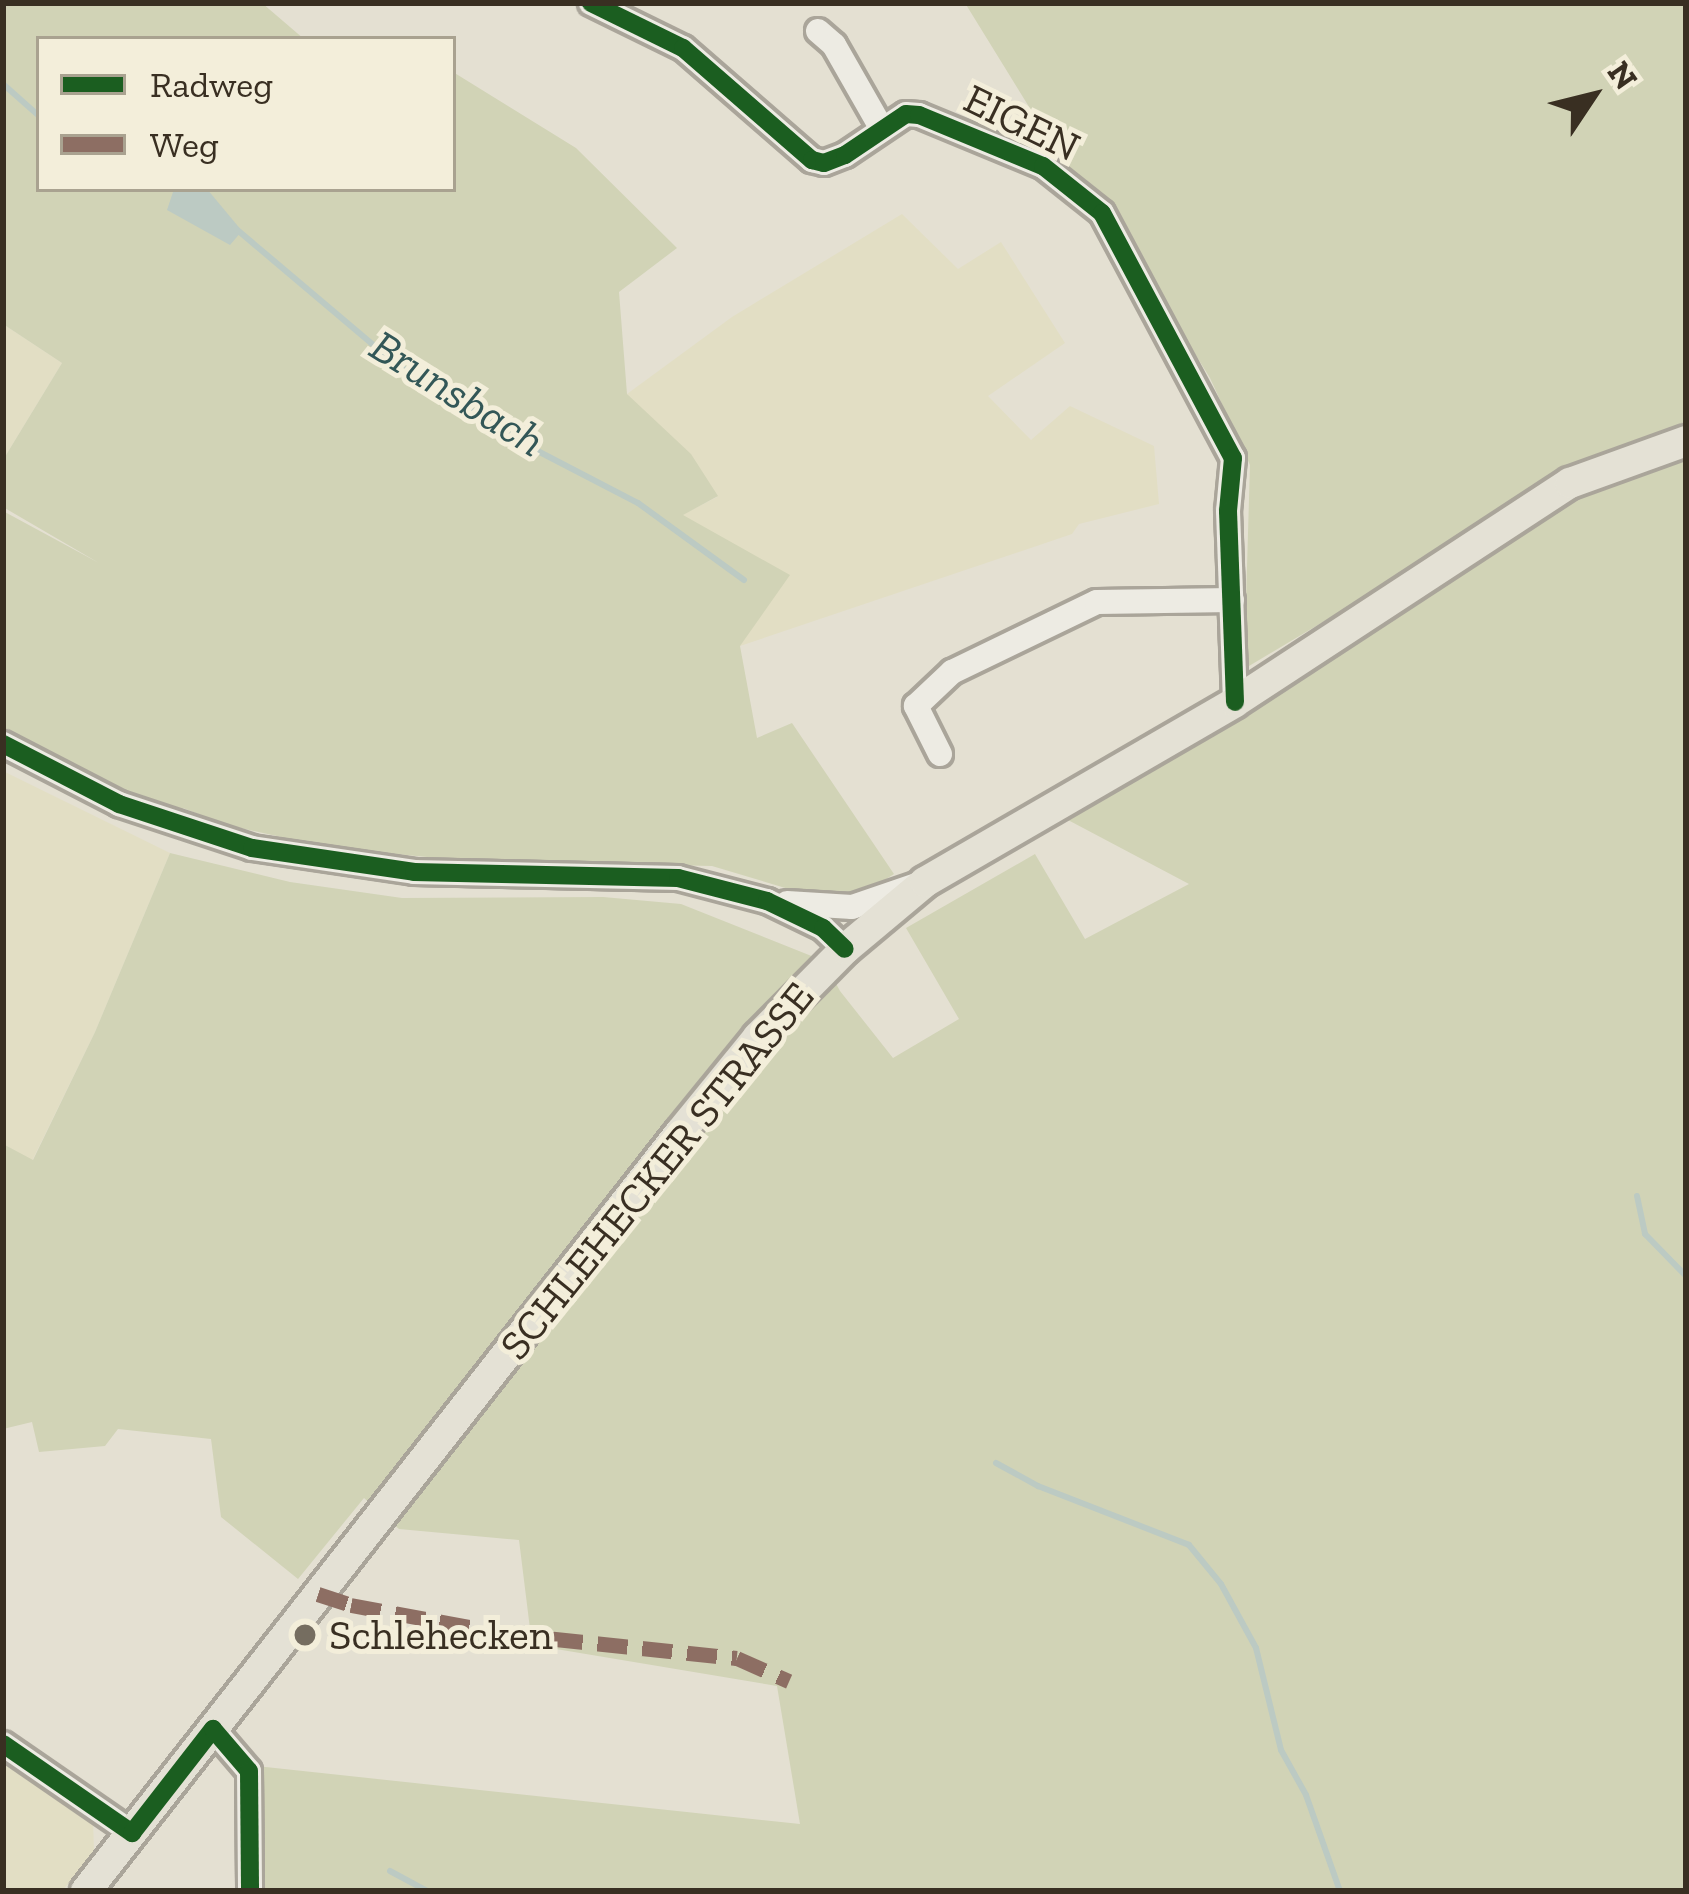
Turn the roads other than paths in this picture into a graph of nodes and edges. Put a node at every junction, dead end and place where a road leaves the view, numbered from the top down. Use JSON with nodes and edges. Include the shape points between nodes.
{"nodes":[{"id":1,"x":591,"y":3,"type":"edge"},
{"id":2,"x":818,"y":31,"type":"dead end"},
{"id":3,"x":882,"y":129,"type":"junction"},
{"id":4,"x":1686,"y":441,"type":"edge"},
{"id":5,"x":1232,"y":600,"type":"junction"},
{"id":6,"x":1235,"y":702,"type":"junction"},
{"id":7,"x":3,"y":744,"type":"edge"},
{"id":8,"x":940,"y":754,"type":"dead end"},
{"id":9,"x":925,"y":882,"type":"junction"},
{"id":10,"x":767,"y":901,"type":"junction"},
{"id":11,"x":844,"y":949,"type":"junction"},
{"id":12,"x":213,"y":1729,"type":"junction"},
{"id":13,"x":3,"y":1744,"type":"edge"},
{"id":14,"x":132,"y":1833,"type":"junction"},
{"id":15,"x":86,"y":1891,"type":"edge"},
{"id":16,"x":250,"y":1891,"type":"edge"}],
"edges":[{"from":1,"to":3,"type":"street","name":"EIGEN","via":[[683,48],[812,160],[845,154]]},
{"from":2,"to":3,"type":"street"},
{"from":3,"to":5,"type":"street","name":"EIGEN","via":[[919,115],[1043,166],[1102,212],[1233,458]]},
{"from":4,"to":6,"type":"main road","name":"SCHLEHECKER STRASSE","via":[[1570,483]]},
{"from":5,"to":6,"type":"street","name":"EIGEN"},
{"from":5,"to":8,"type":"street","via":[[1097,602],[952,672],[916,706]]},
{"from":6,"to":9,"type":"main road","name":"SCHLEHECKER STRASSE"},
{"from":7,"to":10,"type":"street","via":[[151,817],[290,856],[414,872],[660,876]]},
{"from":9,"to":10,"type":"street","via":[[853,907]]},
{"from":9,"to":11,"type":"main road","name":"SCHLEHECKER STRASSE"},
{"from":10,"to":11,"type":"street","via":[[824,928]]},
{"from":11,"to":12,"type":"main road","name":"SCHLEHECKER STRASSE","via":[[679,1134]]},
{"from":12,"to":14,"type":"main road","name":"SCHLEHECKER STRASSE"},
{"from":12,"to":16,"type":"street","via":[[249,1771]]},
{"from":13,"to":14,"type":"street"},
{"from":14,"to":15,"type":"main road","name":"SCHLEHECKER STRASSE"}]}
